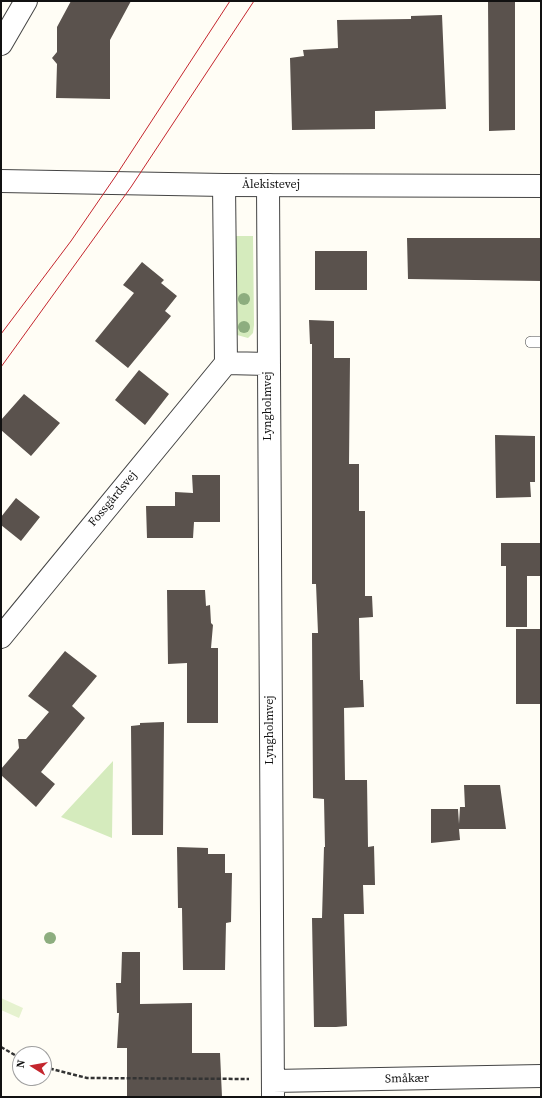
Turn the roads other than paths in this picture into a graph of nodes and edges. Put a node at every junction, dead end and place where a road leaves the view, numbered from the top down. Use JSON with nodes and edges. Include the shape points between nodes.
{"nodes":[{"id":1,"x":26,"y":1,"type":"edge"},
{"id":2,"x":1,"y":44,"type":"edge"},
{"id":3,"x":1,"y":181,"type":"edge"},
{"id":4,"x":224,"y":185,"type":"junction"},
{"id":5,"x":268,"y":186,"type":"junction"},
{"id":6,"x":541,"y":186,"type":"edge"},
{"id":7,"x":226,"y":363,"type":"junction"},
{"id":8,"x":268,"y":364,"type":"junction"},
{"id":9,"x":1,"y":637,"type":"edge"},
{"id":10,"x":541,"y":1076,"type":"edge"},
{"id":11,"x":273,"y":1089,"type":"edge"}],
"edges":[{"from":1,"to":2,"type":"street"},
{"from":3,"to":4,"type":"street","name":"Ålekistevej"},
{"from":4,"to":5,"type":"street","name":"Ålekistevej"},
{"from":4,"to":7,"type":"street"},
{"from":5,"to":6,"type":"street","name":"Ålekistevej"},
{"from":5,"to":8,"type":"street","name":"Lyngholmvej"},
{"from":7,"to":8,"type":"street","name":"Lyngholmvej"},
{"from":7,"to":9,"type":"street","name":"Fossgårdsvej"},
{"from":8,"to":11,"type":"street","name":"Lyngholmvej"},
{"from":10,"to":11,"type":"street","name":"Småkær"}]}
